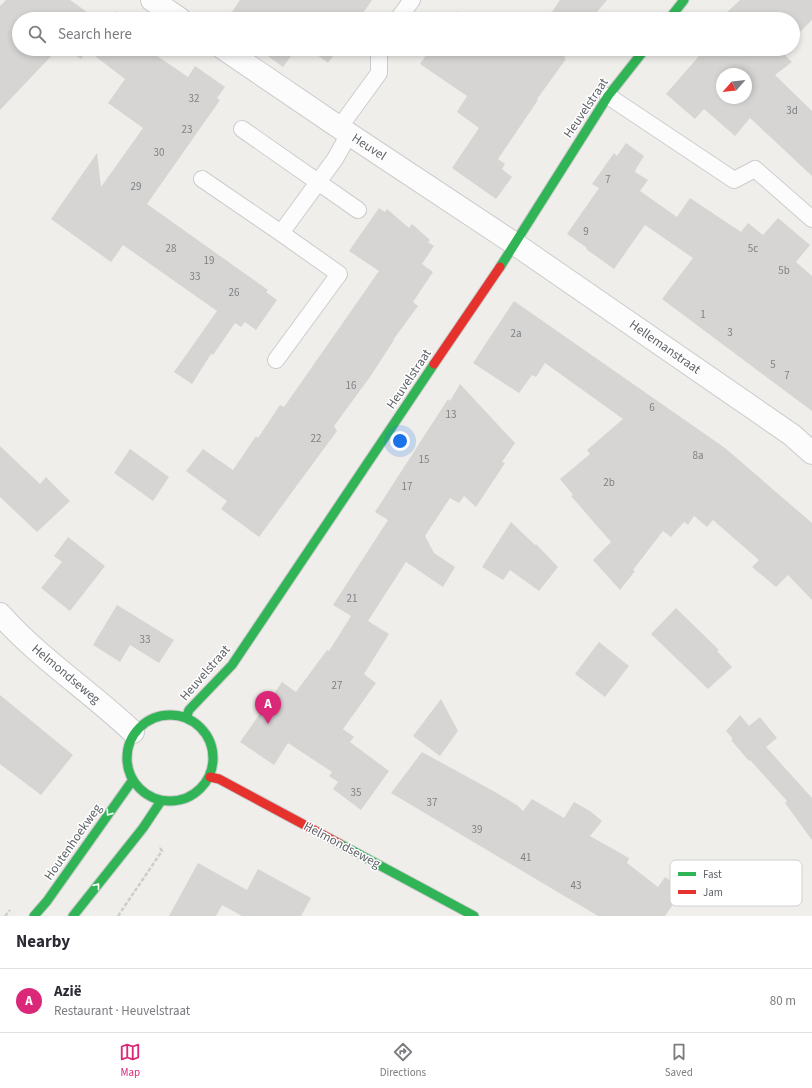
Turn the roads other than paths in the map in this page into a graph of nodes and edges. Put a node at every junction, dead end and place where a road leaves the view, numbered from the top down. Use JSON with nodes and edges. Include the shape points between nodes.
{"nodes":[{"id":1,"x":152,"y":0,"type":"edge"},
{"id":2,"x":412,"y":0,"type":"edge"},
{"id":3,"x":684,"y":0,"type":"edge"},
{"id":4,"x":170,"y":12,"type":"edge"},
{"id":5,"x":403,"y":12,"type":"edge"},
{"id":6,"x":675,"y":12,"type":"edge"},
{"id":7,"x":234,"y":56,"type":"edge"},
{"id":8,"x":379,"y":56,"type":"edge"},
{"id":9,"x":639,"y":56,"type":"edge"},
{"id":10,"x":608,"y":96,"type":"junction"},
{"id":11,"x":242,"y":129,"type":"dead end"},
{"id":12,"x":344,"y":131,"type":"junction"},
{"id":13,"x":202,"y":179,"type":"dead end"},
{"id":14,"x":318,"y":182,"type":"junction"},
{"id":15,"x":358,"y":210,"type":"dead end"},
{"id":16,"x":812,"y":219,"type":"edge"},
{"id":17,"x":281,"y":233,"type":"junction"},
{"id":18,"x":515,"y":244,"type":"junction"},
{"id":19,"x":276,"y":360,"type":"dead end"},
{"id":20,"x":812,"y":453,"type":"edge"},
{"id":21,"x":0,"y":614,"type":"edge"},
{"id":22,"x":186,"y":718,"type":"junction"},
{"id":23,"x":133,"y":732,"type":"junction"},
{"id":24,"x":210,"y":777,"type":"junction"},
{"id":25,"x":132,"y":781,"type":"junction"},
{"id":26,"x":161,"y":801,"type":"junction"},
{"id":27,"x":34,"y":916,"type":"edge"},
{"id":28,"x":73,"y":916,"type":"edge"},
{"id":29,"x":474,"y":916,"type":"edge"}],
"edges":[{"from":1,"to":4,"type":"street"},
{"from":2,"to":5,"type":"lane"},
{"from":3,"to":6,"type":"street"},
{"from":7,"to":12,"type":"street","name":"Heuvel"},
{"from":8,"to":12,"type":"lane","via":[[380,73]]},
{"from":9,"to":10,"type":"street","name":"Heuvelstraat"},
{"from":10,"to":16,"type":"lane","via":[[734,180],[755,169]]},
{"from":10,"to":18,"type":"street","name":"Heuvelstraat"},
{"from":11,"to":14,"type":"lane"},
{"from":12,"to":14,"type":"lane","via":[[334,159]]},
{"from":12,"to":18,"type":"street","name":"Heuvel"},
{"from":13,"to":17,"type":"lane"},
{"from":14,"to":15,"type":"lane"},
{"from":14,"to":17,"type":"lane"},
{"from":17,"to":19,"type":"lane","via":[[339,274]]},
{"from":18,"to":20,"type":"street","name":"Hellemanstraat","via":[[792,435]]},
{"from":18,"to":22,"type":"street","name":"Heuvelstraat","via":[[232,665],[189,710]]},
{"from":21,"to":23,"type":"street","name":"Helmondseweg","via":[[15,631],[114,713]]},
{"from":22,"to":23,"type":"street","via":[[172,713],[150,717]]},
{"from":22,"to":24,"type":"street","via":[[208,734],[214,753]]},
{"from":23,"to":25,"type":"street","via":[[125,754]]},
{"from":24,"to":26,"type":"street","via":[[200,790],[181,800]]},
{"from":24,"to":29,"type":"street","name":"Helmondseweg","via":[[219,779]]},
{"from":25,"to":26,"type":"street","via":[[145,794]]},
{"from":25,"to":27,"type":"street","name":"Houtenhoekweg","one_way":true},
{"from":28,"to":26,"type":"street","one_way":true,"via":[[143,828]]}]}
